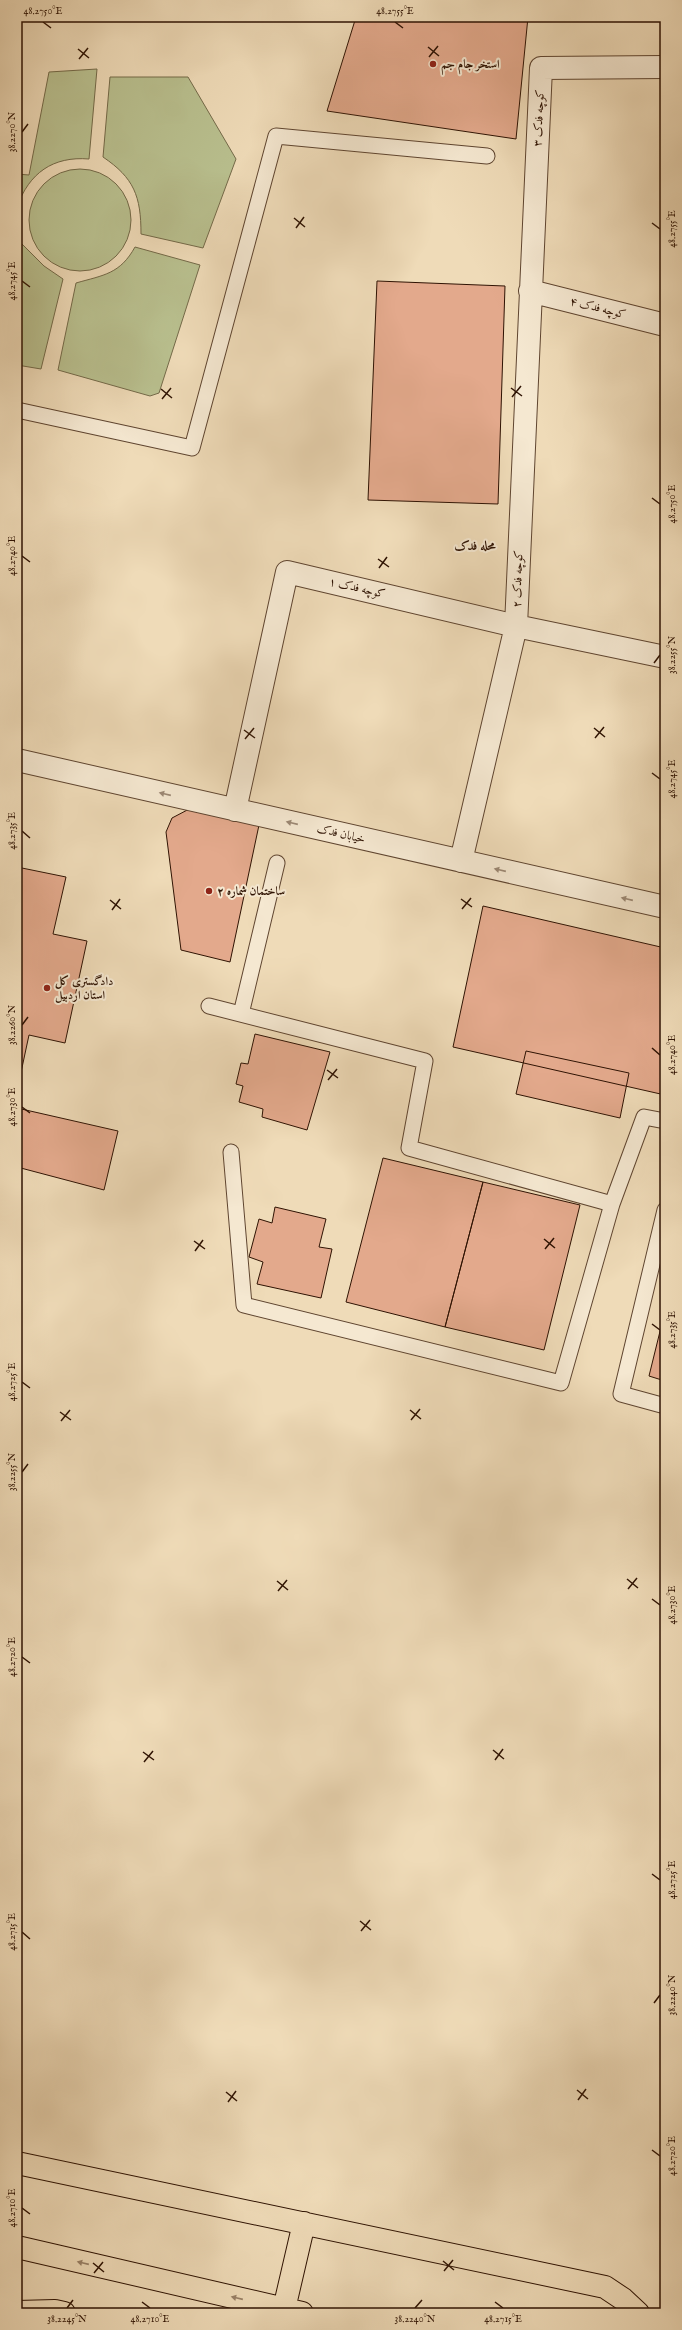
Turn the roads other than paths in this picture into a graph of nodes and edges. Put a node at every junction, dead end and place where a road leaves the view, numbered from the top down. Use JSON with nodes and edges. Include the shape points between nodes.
{"nodes":[{"id":1,"x":665,"y":67,"type":"edge"},
{"id":2,"x":487,"y":156,"type":"dead end"},
{"id":3,"x":530,"y":291,"type":"junction"},
{"id":4,"x":665,"y":326,"type":"edge"},
{"id":5,"x":17,"y":410,"type":"edge"},
{"id":6,"x":516,"y":626,"type":"junction"},
{"id":7,"x":665,"y":657,"type":"edge"},
{"id":8,"x":17,"y":760,"type":"edge"},
{"id":9,"x":235,"y":810,"type":"junction"},
{"id":10,"x":460,"y":861,"type":"junction"},
{"id":11,"x":277,"y":863,"type":"dead end"},
{"id":12,"x":665,"y":908,"type":"edge"},
{"id":13,"x":209,"y":1006,"type":"dead end"},
{"id":14,"x":240,"y":1014,"type":"junction"},
{"id":15,"x":665,"y":1121,"type":"edge"},
{"id":16,"x":231,"y":1152,"type":"dead end"},
{"id":17,"x":612,"y":1204,"type":"junction"},
{"id":18,"x":665,"y":1210,"type":"edge"},
{"id":19,"x":665,"y":1406,"type":"edge"},
{"id":20,"x":17,"y":2163,"type":"edge"},
{"id":21,"x":304,"y":2224,"type":"junction"},
{"id":22,"x":17,"y":2248,"type":"edge"},
{"id":23,"x":293,"y":2311,"type":"edge"},
{"id":24,"x":17,"y":2312,"type":"edge"},
{"id":25,"x":64,"y":2313,"type":"edge"},
{"id":26,"x":638,"y":2313,"type":"edge"}],
"edges":[{"from":1,"to":3,"type":"street","name":"کوچه فدک ۳","via":[[541,68]]},
{"from":2,"to":5,"type":"lane","via":[[276,136],[192,448]]},
{"from":3,"to":4,"type":"street","name":"کوچه فدک ۴"},
{"from":3,"to":6,"type":"street","name":"کوچه فدک ۲"},
{"from":6,"to":7,"type":"street","name":"کوچه فدک ۱"},
{"from":6,"to":9,"type":"street","name":"کوچه فدک ۱","via":[[287,572]]},
{"from":6,"to":10,"type":"street","name":"کوچه فدک ۲"},
{"from":9,"to":8,"type":"street","name":"خیابان فدک","one_way":true},
{"from":10,"to":9,"type":"street","name":"خیابان فدک","one_way":true},
{"from":12,"to":10,"type":"street","name":"خیابان فدک","one_way":true},
{"from":11,"to":14,"type":"lane"},
{"from":13,"to":14,"type":"lane"},
{"from":14,"to":17,"type":"lane","via":[[425,1061],[409,1148]]},
{"from":15,"to":17,"type":"lane","via":[[644,1117]]},
{"from":16,"to":17,"type":"lane","via":[[244,1305],[561,1383]]},
{"from":18,"to":19,"type":"lane","via":[[621,1394]]},
{"from":20,"to":21,"type":"highway"},
{"from":21,"to":23,"type":"highway"},
{"from":21,"to":26,"type":"highway","via":[[605,2287]]},
{"from":23,"to":22,"type":"highway","one_way":true},
{"from":24,"to":25,"type":"highway"}]}
